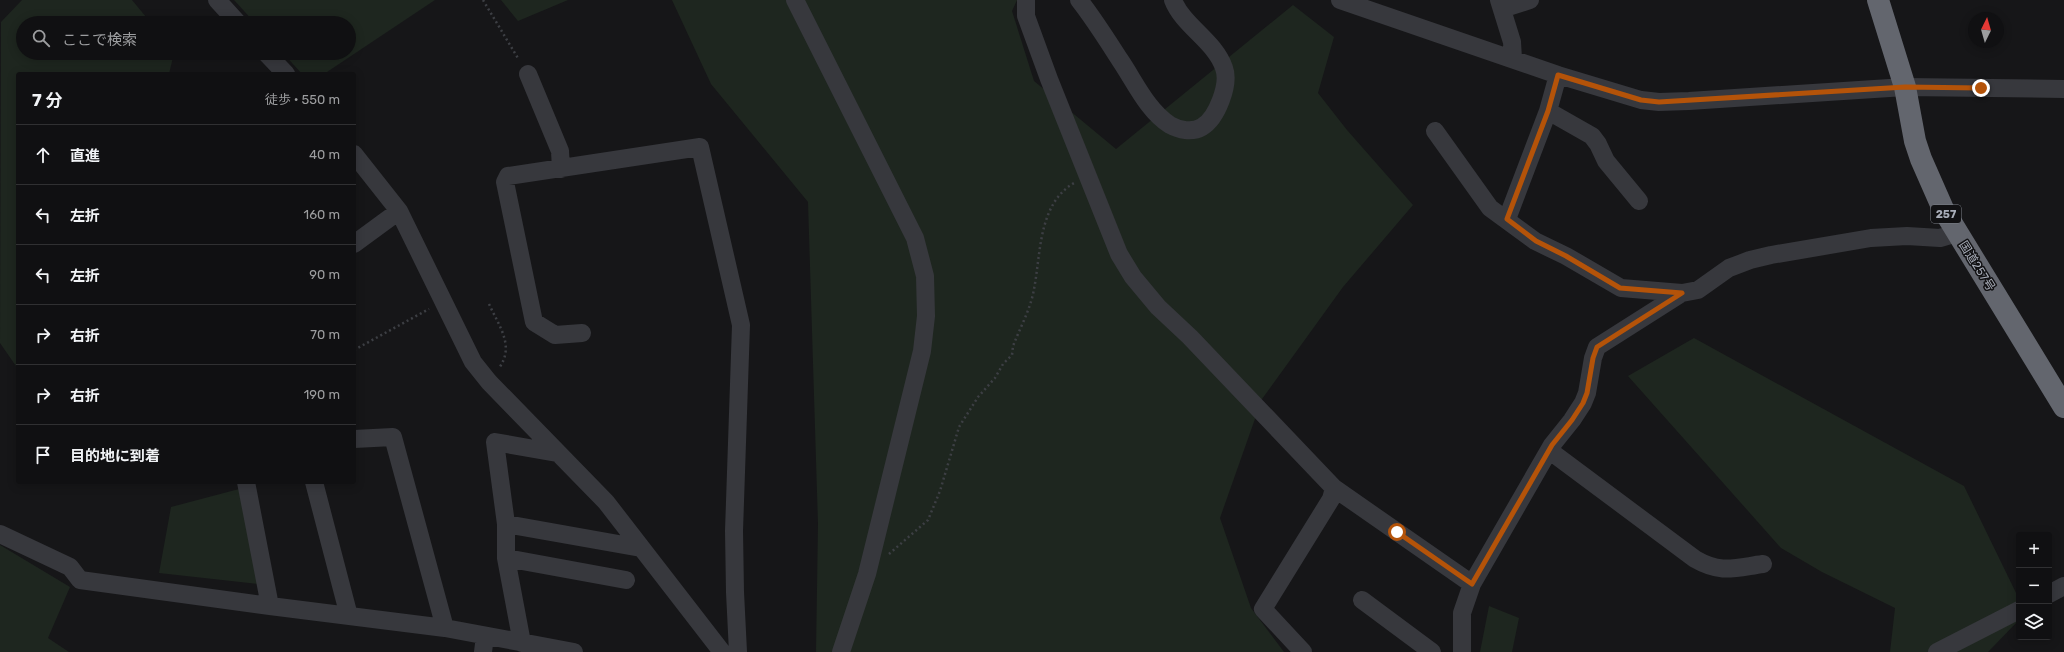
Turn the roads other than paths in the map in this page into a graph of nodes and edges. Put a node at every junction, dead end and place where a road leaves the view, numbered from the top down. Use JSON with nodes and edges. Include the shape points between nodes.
{"nodes":[{"id":1,"x":217,"y":0,"type":"edge"},
{"id":2,"x":795,"y":0,"type":"edge"},
{"id":3,"x":1026,"y":0,"type":"edge"},
{"id":4,"x":1079,"y":0,"type":"edge"},
{"id":5,"x":1173,"y":0,"type":"edge"},
{"id":6,"x":1340,"y":0,"type":"edge"},
{"id":7,"x":1530,"y":0,"type":"edge"},
{"id":8,"x":1878,"y":0,"type":"edge"},
{"id":9,"x":1500,"y":5,"type":"edge"},
{"id":10,"x":232,"y":16,"type":"edge"},
{"id":11,"x":273,"y":60,"type":"edge"},
{"id":12,"x":1514,"y":60,"type":"junction"},
{"id":13,"x":284,"y":72,"type":"edge"},
{"id":14,"x":528,"y":74,"type":"road end"},
{"id":15,"x":1558,"y":75,"type":"junction"},
{"id":16,"x":1905,"y":87,"type":"junction"},
{"id":17,"x":2064,"y":89,"type":"edge"},
{"id":18,"x":1548,"y":111,"type":"junction"},
{"id":19,"x":1435,"y":131,"type":"dead end"},
{"id":20,"x":356,"y":157,"type":"edge"},
{"id":21,"x":560,"y":169,"type":"junction"},
{"id":22,"x":1639,"y":201,"type":"dead end"},
{"id":23,"x":399,"y":211,"type":"junction"},
{"id":24,"x":1507,"y":219,"type":"junction"},
{"id":25,"x":1957,"y":233,"type":"junction"},
{"id":26,"x":356,"y":243,"type":"edge"},
{"id":27,"x":1682,"y":293,"type":"junction"},
{"id":28,"x":582,"y":333,"type":"dead end"},
{"id":29,"x":2064,"y":407,"type":"edge"},
{"id":30,"x":356,"y":438,"type":"edge"},
{"id":31,"x":1550,"y":451,"type":"junction"},
{"id":32,"x":557,"y":453,"type":"junction"},
{"id":33,"x":246,"y":484,"type":"edge"},
{"id":34,"x":315,"y":484,"type":"edge"},
{"id":35,"x":1334,"y":488,"type":"junction"},
{"id":36,"x":506,"y":524,"type":"junction"},
{"id":37,"x":0,"y":534,"type":"edge"},
{"id":38,"x":641,"y":548,"type":"junction"},
{"id":39,"x":506,"y":558,"type":"junction"},
{"id":40,"x":1762,"y":564,"type":"dead end"},
{"id":41,"x":626,"y":580,"type":"dead end"},
{"id":42,"x":1472,"y":584,"type":"junction"},
{"id":43,"x":2064,"y":586,"type":"edge"},
{"id":44,"x":2052,"y":592,"type":"edge"},
{"id":45,"x":1362,"y":600,"type":"dead end"},
{"id":46,"x":270,"y":606,"type":"junction"},
{"id":47,"x":2016,"y":612,"type":"edge"},
{"id":48,"x":349,"y":616,"type":"junction"},
{"id":49,"x":445,"y":628,"type":"junction"},
{"id":50,"x":522,"y":643,"type":"junction"},
{"id":51,"x":484,"y":644,"type":"edge"},
{"id":52,"x":574,"y":652,"type":"edge"},
{"id":53,"x":722,"y":652,"type":"edge"},
{"id":54,"x":738,"y":652,"type":"edge"},
{"id":55,"x":841,"y":652,"type":"edge"},
{"id":56,"x":1303,"y":652,"type":"edge"},
{"id":57,"x":1432,"y":652,"type":"edge"},
{"id":58,"x":1462,"y":652,"type":"edge"},
{"id":59,"x":1937,"y":652,"type":"edge"}],
"edges":[{"from":1,"to":10,"type":"street"},
{"from":2,"to":55,"type":"street","via":[[915,238],[924,276],[926,316],[922,351],[867,574]]},
{"from":3,"to":35,"type":"street","via":[[1029,24],[1088,178],[1119,254],[1133,277],[1158,307],[1190,337]]},
{"from":4,"to":5,"type":"street","via":[[1156,113],[1177,128],[1194,130],[1209,121],[1216,109],[1224,90],[1225,73],[1219,58]]},
{"from":6,"to":12,"type":"street"},
{"from":7,"to":9,"type":"street"},
{"from":8,"to":16,"type":"highway","name":"国道257号","number":"257"},
{"from":9,"to":12,"type":"street","via":[[1512,42]]},
{"from":11,"to":13,"type":"street"},
{"from":12,"to":15,"type":"street"},
{"from":14,"to":21,"type":"street","via":[[560,151]]},
{"from":15,"to":16,"type":"street","via":[[1641,100],[1659,102]]},
{"from":15,"to":18,"type":"street"},
{"from":16,"to":17,"type":"street"},
{"from":16,"to":25,"type":"highway","name":"国道257号","number":"257","via":[[1921,160]]},
{"from":18,"to":22,"type":"street","via":[[1592,136],[1606,161]]},
{"from":18,"to":24,"type":"street"},
{"from":19,"to":24,"type":"street","via":[[1490,208]]},
{"from":20,"to":23,"type":"street"},
{"from":21,"to":28,"type":"street","via":[[508,176],[505,182],[534,322],[555,335]]},
{"from":21,"to":54,"type":"street","via":[[700,147],[741,325],[734,530],[734,592]]},
{"from":23,"to":26,"type":"street"},
{"from":23,"to":32,"type":"street","via":[[473,362]]},
{"from":24,"to":27,"type":"street","via":[[1536,241],[1620,288]]},
{"from":25,"to":27,"type":"street","via":[[1940,238],[1871,238],[1771,254],[1729,268],[1698,290]]},
{"from":25,"to":29,"type":"highway","name":"国道257号","number":"257"},
{"from":27,"to":31,"type":"street","via":[[1597,347],[1583,403]]},
{"from":30,"to":49,"type":"street","via":[[393,437]]},
{"from":31,"to":40,"type":"street","via":[[1695,559],[1710,567],[1726,569]]},
{"from":31,"to":42,"type":"street"},
{"from":32,"to":36,"type":"street","via":[[495,442]]},
{"from":32,"to":38,"type":"street","via":[[606,502]]},
{"from":33,"to":46,"type":"street"},
{"from":34,"to":48,"type":"street"},
{"from":35,"to":42,"type":"street"},
{"from":35,"to":56,"type":"street","via":[[1331,499],[1263,609]]},
{"from":36,"to":38,"type":"street"},
{"from":36,"to":39,"type":"street"},
{"from":37,"to":46,"type":"street","via":[[70,567],[80,580]]},
{"from":38,"to":53,"type":"street"},
{"from":39,"to":41,"type":"street"},
{"from":39,"to":50,"type":"street"},
{"from":42,"to":58,"type":"street","via":[[1462,612]]},
{"from":43,"to":44,"type":"street"},
{"from":45,"to":57,"type":"street"},
{"from":46,"to":48,"type":"street"},
{"from":47,"to":59,"type":"street"},
{"from":48,"to":49,"type":"street"},
{"from":49,"to":51,"type":"street"},
{"from":50,"to":51,"type":"street"},
{"from":50,"to":52,"type":"street"}]}
